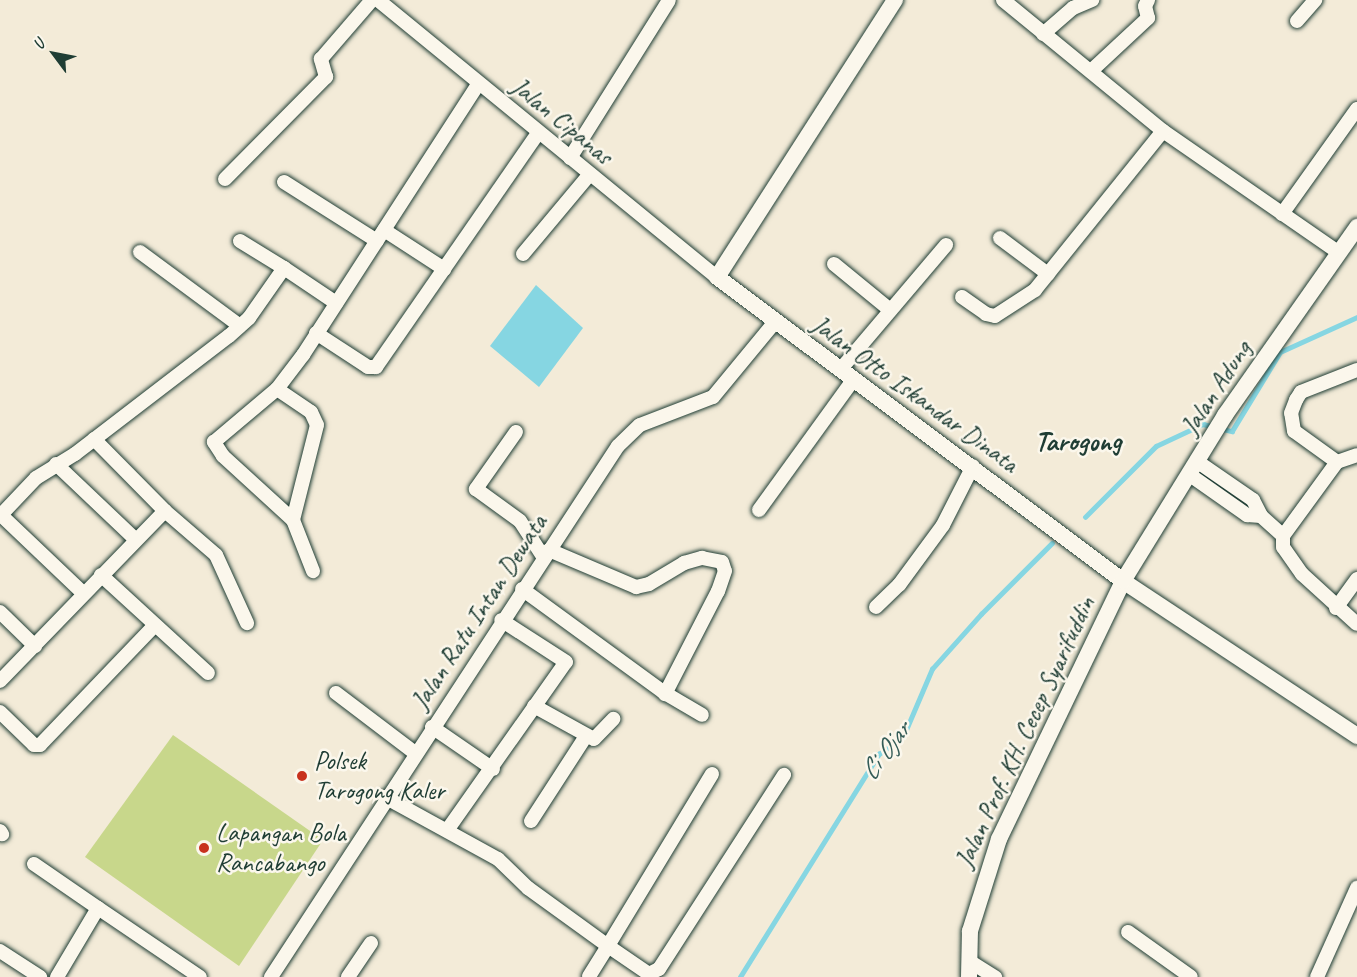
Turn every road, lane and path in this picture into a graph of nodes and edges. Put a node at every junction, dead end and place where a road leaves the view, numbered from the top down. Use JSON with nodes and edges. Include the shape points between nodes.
{"nodes":[{"id":1,"x":372,"y":0,"type":"edge"},
{"id":2,"x":378,"y":0,"type":"edge"},
{"id":3,"x":669,"y":0,"type":"edge"},
{"id":4,"x":895,"y":0,"type":"edge"},
{"id":5,"x":1003,"y":0,"type":"edge"},
{"id":6,"x":1092,"y":0,"type":"edge"},
{"id":7,"x":1149,"y":0,"type":"edge"},
{"id":8,"x":1315,"y":0,"type":"edge"},
{"id":9,"x":1297,"y":21,"type":"dead end"},
{"id":10,"x":1043,"y":34,"type":"junction"},
{"id":11,"x":1090,"y":71,"type":"junction"},
{"id":12,"x":478,"y":84,"type":"junction"},
{"id":13,"x":1357,"y":109,"type":"edge"},
{"id":14,"x":1163,"y":131,"type":"junction"},
{"id":15,"x":538,"y":133,"type":"junction"},
{"id":16,"x":570,"y":158,"type":"junction"},
{"id":17,"x":590,"y":174,"type":"junction"},
{"id":18,"x":225,"y":179,"type":"dead end"},
{"id":19,"x":284,"y":182,"type":"dead end"},
{"id":20,"x":1282,"y":214,"type":"junction"},
{"id":21,"x":1357,"y":227,"type":"edge"},
{"id":22,"x":380,"y":236,"type":"junction"},
{"id":23,"x":1000,"y":238,"type":"dead end"},
{"id":24,"x":240,"y":241,"type":"dead end"},
{"id":25,"x":946,"y":245,"type":"dead end"},
{"id":26,"x":140,"y":252,"type":"dead end"},
{"id":27,"x":1339,"y":253,"type":"junction"},
{"id":28,"x":523,"y":254,"type":"dead end"},
{"id":29,"x":834,"y":264,"type":"dead end"},
{"id":30,"x":284,"y":268,"type":"junction"},
{"id":31,"x":444,"y":269,"type":"junction"},
{"id":32,"x":1048,"y":274,"type":"junction"},
{"id":33,"x":717,"y":277,"type":"junction"},
{"id":34,"x":962,"y":297,"type":"dead end"},
{"id":35,"x":336,"y":303,"type":"junction"},
{"id":36,"x":889,"y":309,"type":"junction"},
{"id":37,"x":774,"y":323,"type":"junction"},
{"id":38,"x":240,"y":326,"type":"junction"},
{"id":39,"x":316,"y":333,"type":"junction"},
{"id":40,"x":1357,"y":370,"type":"edge"},
{"id":41,"x":847,"y":375,"type":"junction"},
{"id":42,"x":277,"y":389,"type":"junction"},
{"id":43,"x":516,"y":432,"type":"dead end"},
{"id":44,"x":94,"y":439,"type":"junction"},
{"id":45,"x":1357,"y":455,"type":"edge"},
{"id":46,"x":1338,"y":462,"type":"junction"},
{"id":47,"x":56,"y":464,"type":"junction"},
{"id":48,"x":973,"y":466,"type":"junction"},
{"id":49,"x":1194,"y":468,"type":"junction"},
{"id":50,"x":759,"y":510,"type":"dead end"},
{"id":51,"x":165,"y":511,"type":"junction"},
{"id":52,"x":0,"y":515,"type":"edge"},
{"id":53,"x":293,"y":520,"type":"junction"},
{"id":54,"x":1283,"y":536,"type":"junction"},
{"id":55,"x":136,"y":540,"type":"junction"},
{"id":56,"x":546,"y":554,"type":"junction"},
{"id":57,"x":313,"y":571,"type":"dead end"},
{"id":58,"x":101,"y":575,"type":"junction"},
{"id":59,"x":1357,"y":579,"type":"edge"},
{"id":60,"x":1123,"y":581,"type":"junction"},
{"id":61,"x":522,"y":589,"type":"junction"},
{"id":62,"x":83,"y":593,"type":"junction"},
{"id":63,"x":876,"y":607,"type":"dead end"},
{"id":64,"x":1336,"y":608,"type":"junction"},
{"id":65,"x":0,"y":612,"type":"edge"},
{"id":66,"x":501,"y":620,"type":"junction"},
{"id":67,"x":246,"y":623,"type":"dead end"},
{"id":68,"x":1357,"y":624,"type":"edge"},
{"id":69,"x":155,"y":625,"type":"junction"},
{"id":70,"x":35,"y":646,"type":"junction"},
{"id":71,"x":208,"y":673,"type":"dead end"},
{"id":72,"x":0,"y":681,"type":"edge"},
{"id":73,"x":336,"y":693,"type":"dead end"},
{"id":74,"x":665,"y":694,"type":"junction"},
{"id":75,"x":534,"y":706,"type":"junction"},
{"id":76,"x":0,"y":712,"type":"edge"},
{"id":77,"x":702,"y":715,"type":"dead end"},
{"id":78,"x":613,"y":719,"type":"dead end"},
{"id":79,"x":432,"y":727,"type":"junction"},
{"id":80,"x":586,"y":736,"type":"junction"},
{"id":81,"x":1357,"y":736,"type":"edge"},
{"id":82,"x":415,"y":753,"type":"junction"},
{"id":83,"x":493,"y":769,"type":"junction"},
{"id":84,"x":712,"y":774,"type":"dead end"},
{"id":85,"x":784,"y":775,"type":"dead end"},
{"id":86,"x":385,"y":797,"type":"junction"},
{"id":87,"x":531,"y":821,"type":"dead end"},
{"id":88,"x":448,"y":829,"type":"junction"},
{"id":89,"x":34,"y":864,"type":"dead end"},
{"id":90,"x":1357,"y":888,"type":"edge"},
{"id":91,"x":99,"y":908,"type":"junction"},
{"id":92,"x":1128,"y":932,"type":"dead end"},
{"id":93,"x":371,"y":943,"type":"dead end"},
{"id":94,"x":608,"y":946,"type":"junction"},
{"id":95,"x":0,"y":951,"type":"edge"},
{"id":96,"x":969,"y":969,"type":"edge"},
{"id":97,"x":40,"y":977,"type":"edge"},
{"id":98,"x":57,"y":977,"type":"edge"},
{"id":99,"x":200,"y":977,"type":"edge"},
{"id":100,"x":271,"y":977,"type":"edge"},
{"id":101,"x":348,"y":977,"type":"edge"},
{"id":102,"x":589,"y":977,"type":"edge"},
{"id":103,"x":995,"y":977,"type":"edge"},
{"id":104,"x":1191,"y":977,"type":"edge"},
{"id":105,"x":1317,"y":977,"type":"edge"}],
"edges":[{"from":1,"to":18,"type":"street","via":[[321,59],[326,77]]},
{"from":2,"to":12,"type":"street","name":"Jalan Cipanas"},
{"from":3,"to":16,"type":"street"},
{"from":4,"to":33,"type":"main road"},
{"from":5,"to":10,"type":"street"},
{"from":6,"to":10,"type":"street","via":[[1073,8]]},
{"from":7,"to":11,"type":"street","via":[[1145,6],[1148,18]]},
{"from":8,"to":9,"type":"street"},
{"from":10,"to":11,"type":"street"},
{"from":11,"to":14,"type":"street"},
{"from":12,"to":15,"type":"street","name":"Jalan Cipanas"},
{"from":12,"to":22,"type":"street"},
{"from":13,"to":20,"type":"street"},
{"from":14,"to":20,"type":"street"},
{"from":14,"to":32,"type":"street"},
{"from":15,"to":16,"type":"street","name":"Jalan Cipanas"},
{"from":15,"to":31,"type":"street"},
{"from":16,"to":17,"type":"street","name":"Jalan Cipanas"},
{"from":17,"to":28,"type":"street"},
{"from":17,"to":33,"type":"street","name":"Jalan Cipanas"},
{"from":19,"to":22,"type":"street"},
{"from":20,"to":27,"type":"street"},
{"from":21,"to":27,"type":"main road","name":"Jalan Adung"},
{"from":22,"to":31,"type":"street"},
{"from":22,"to":35,"type":"street"},
{"from":23,"to":32,"type":"street"},
{"from":24,"to":30,"type":"street"},
{"from":25,"to":36,"type":"street"},
{"from":26,"to":38,"type":"street"},
{"from":27,"to":49,"type":"main road","name":"Jalan Adung","via":[[1225,415]]},
{"from":29,"to":36,"type":"street"},
{"from":30,"to":35,"type":"street"},
{"from":30,"to":38,"type":"street"},
{"from":31,"to":39,"type":"street","via":[[376,367],[368,367]]},
{"from":32,"to":34,"type":"street","via":[[1035,290],[995,316]]},
{"from":33,"to":37,"type":"main road","name":"Jalan Otto Iskandar Dinata"},
{"from":35,"to":39,"type":"street"},
{"from":36,"to":41,"type":"street"},
{"from":37,"to":41,"type":"main road","name":"Jalan Otto Iskandar Dinata"},
{"from":37,"to":56,"type":"street","name":"Jalan Ratu Intan Dewata","via":[[713,397],[656,417],[629,433]]},
{"from":38,"to":44,"type":"street"},
{"from":39,"to":42,"type":"street"},
{"from":40,"to":46,"type":"street","via":[[1301,392],[1291,413],[1294,432]]},
{"from":41,"to":48,"type":"main road","name":"Jalan Otto Iskandar Dinata"},
{"from":41,"to":50,"type":"street"},
{"from":42,"to":53,"type":"street","via":[[311,412],[317,425]]},
{"from":42,"to":53,"type":"street","via":[[214,442],[223,456]]},
{"from":43,"to":56,"type":"street","via":[[476,489],[520,521]]},
{"from":44,"to":47,"type":"street"},
{"from":44,"to":51,"type":"street"},
{"from":45,"to":46,"type":"street"},
{"from":46,"to":54,"type":"street"},
{"from":47,"to":52,"type":"street"},
{"from":47,"to":55,"type":"street"},
{"from":48,"to":60,"type":"main road","name":"Jalan Otto Iskandar Dinata"},
{"from":48,"to":63,"type":"street","via":[[943,525],[899,585]]},
{"from":49,"to":54,"type":"street","via":[[1253,500],[1261,516]]},
{"from":49,"to":60,"type":"main road","name":"Jalan Adung"},
{"from":51,"to":55,"type":"street"},
{"from":51,"to":67,"type":"street","via":[[216,555]]},
{"from":52,"to":62,"type":"street"},
{"from":53,"to":57,"type":"street"},
{"from":54,"to":64,"type":"street","via":[[1283,547],[1302,574]]},
{"from":55,"to":58,"type":"street"},
{"from":56,"to":61,"type":"street","name":"Jalan Ratu Intan Dewata"},
{"from":56,"to":74,"type":"street","via":[[636,587],[649,584],[684,563],[702,558],[722,562],[725,571],[718,591]]},
{"from":58,"to":62,"type":"street"},
{"from":58,"to":69,"type":"street"},
{"from":59,"to":64,"type":"street"},
{"from":60,"to":81,"type":"main road","name":"Jalan Otto Iskandar Dinata"},
{"from":60,"to":96,"type":"main road","name":"Jalan Prof. KH. Cecep Syarifuddin","via":[[999,839],[980,889],[970,931]]},
{"from":61,"to":66,"type":"street","name":"Jalan Ratu Intan Dewata"},
{"from":61,"to":74,"type":"street"},
{"from":62,"to":70,"type":"street"},
{"from":64,"to":68,"type":"street"},
{"from":65,"to":70,"type":"street"},
{"from":66,"to":75,"type":"street","via":[[565,659],[564,667]]},
{"from":66,"to":79,"type":"street","name":"Jalan Ratu Intan Dewata"},
{"from":69,"to":71,"type":"street"},
{"from":69,"to":76,"type":"street","via":[[40,745],[34,745]]},
{"from":70,"to":72,"type":"street"},
{"from":73,"to":82,"type":"street"},
{"from":74,"to":77,"type":"street"},
{"from":75,"to":80,"type":"street"},
{"from":75,"to":83,"type":"street"},
{"from":78,"to":80,"type":"street","via":[[598,738]]},
{"from":79,"to":82,"type":"street","name":"Jalan Ratu Intan Dewata"},
{"from":79,"to":83,"type":"street"},
{"from":80,"to":87,"type":"street"},
{"from":82,"to":86,"type":"street","name":"Jalan Ratu Intan Dewata"},
{"from":83,"to":88,"type":"street"},
{"from":84,"to":94,"type":"street"},
{"from":85,"to":94,"type":"street","via":[[655,973],[649,974]]},
{"from":86,"to":88,"type":"street"},
{"from":86,"to":100,"type":"street","name":"Jalan Ratu Intan Dewata"},
{"from":88,"to":94,"type":"street","via":[[498,859],[528,888]]},
{"from":89,"to":91,"type":"street"},
{"from":90,"to":105,"type":"street"},
{"from":91,"to":98,"type":"street"},
{"from":91,"to":99,"type":"street"},
{"from":92,"to":104,"type":"street"},
{"from":93,"to":101,"type":"street"},
{"from":94,"to":102,"type":"street"},
{"from":95,"to":97,"type":"street"},
{"from":96,"to":103,"type":"street"}]}
